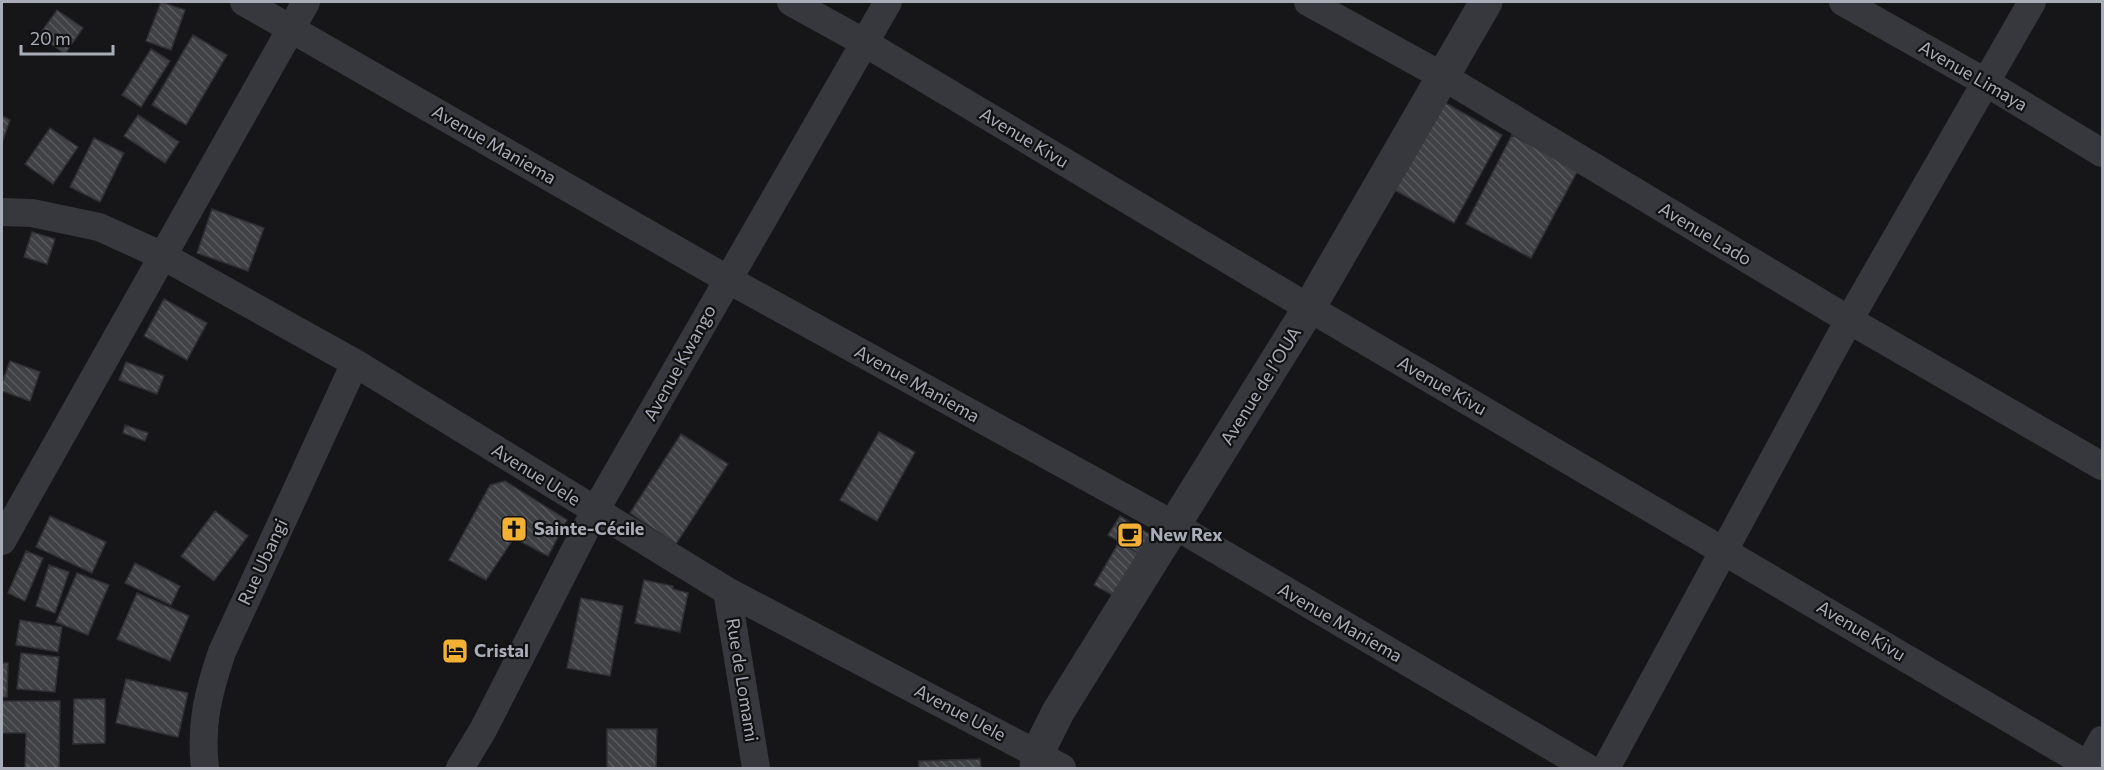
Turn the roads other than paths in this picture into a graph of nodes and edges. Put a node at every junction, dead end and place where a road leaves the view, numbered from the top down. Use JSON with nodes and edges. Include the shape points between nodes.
{"nodes":[{"id":1,"x":244,"y":2,"type":"edge"},
{"id":2,"x":306,"y":2,"type":"edge"},
{"id":3,"x":791,"y":2,"type":"edge"},
{"id":4,"x":888,"y":2,"type":"edge"},
{"id":5,"x":1308,"y":2,"type":"edge"},
{"id":6,"x":1486,"y":2,"type":"edge"},
{"id":7,"x":1843,"y":2,"type":"edge"},
{"id":8,"x":2032,"y":2,"type":"edge"},
{"id":9,"x":290,"y":29,"type":"junction"},
{"id":10,"x":865,"y":42,"type":"junction"},
{"id":11,"x":1444,"y":77,"type":"junction"},
{"id":12,"x":1987,"y":83,"type":"junction"},
{"id":13,"x":2103,"y":153,"type":"edge"},
{"id":14,"x":2,"y":212,"type":"edge"},
{"id":15,"x":163,"y":256,"type":"junction"},
{"id":16,"x":727,"y":279,"type":"junction"},
{"id":17,"x":1309,"y":308,"type":"junction"},
{"id":18,"x":1849,"y":320,"type":"junction"},
{"id":19,"x":355,"y":363,"type":"junction"},
{"id":20,"x":2103,"y":466,"type":"edge"},
{"id":21,"x":595,"y":511,"type":"junction"},
{"id":22,"x":1174,"y":525,"type":"junction"},
{"id":23,"x":2,"y":541,"type":"edge"},
{"id":24,"x":1723,"y":550,"type":"junction"},
{"id":25,"x":727,"y":591,"type":"junction"},
{"id":26,"x":2103,"y":740,"type":"edge"},
{"id":27,"x":1045,"y":764,"type":"edge"},
{"id":28,"x":205,"y":768,"type":"edge"},
{"id":29,"x":460,"y":768,"type":"edge"},
{"id":30,"x":756,"y":768,"type":"edge"},
{"id":31,"x":1588,"y":768,"type":"edge"},
{"id":32,"x":1606,"y":768,"type":"edge"},
{"id":33,"x":2089,"y":768,"type":"edge"}],
"edges":[{"from":1,"to":9,"type":"street","name":"Avenue Maniema"},
{"from":2,"to":9,"type":"street"},
{"from":3,"to":10,"type":"street","name":"Avenue Kivu"},
{"from":4,"to":10,"type":"street","name":"Avenue Kwango"},
{"from":5,"to":11,"type":"street","name":"Avenue Lado"},
{"from":6,"to":11,"type":"street","name":"Avenue de l’OUA"},
{"from":7,"to":12,"type":"street","name":"Avenue Limaya"},
{"from":8,"to":12,"type":"street"},
{"from":9,"to":15,"type":"street"},
{"from":9,"to":16,"type":"street","name":"Avenue Maniema"},
{"from":10,"to":16,"type":"street","name":"Avenue Kwango"},
{"from":10,"to":17,"type":"street","name":"Avenue Kivu"},
{"from":11,"to":17,"type":"street","name":"Avenue de l’OUA"},
{"from":11,"to":18,"type":"street","name":"Avenue Lado"},
{"from":12,"to":13,"type":"street","name":"Avenue Limaya"},
{"from":12,"to":18,"type":"street"},
{"from":14,"to":15,"type":"street","name":"Avenue Uele","via":[[32,213],[99,227]]},
{"from":15,"to":19,"type":"street","name":"Avenue Uele"},
{"from":15,"to":23,"type":"street"},
{"from":16,"to":21,"type":"street","name":"Avenue Kwango"},
{"from":16,"to":22,"type":"street","name":"Avenue Maniema"},
{"from":17,"to":22,"type":"street","name":"Avenue de l’OUA"},
{"from":17,"to":24,"type":"street","name":"Avenue Kivu"},
{"from":18,"to":20,"type":"street","name":"Avenue Lado"},
{"from":18,"to":24,"type":"street"},
{"from":19,"to":21,"type":"street","name":"Avenue Uele"},
{"from":19,"to":28,"type":"street","name":"Rue Ubangi","via":[[222,652],[208,693],[203,724]]},
{"from":21,"to":25,"type":"street","name":"Avenue Uele"},
{"from":21,"to":29,"type":"street","name":"Avenue Kwango"},
{"from":22,"to":27,"type":"street","name":"Avenue de l’OUA","via":[[1058,712]]},
{"from":22,"to":31,"type":"street","name":"Avenue Maniema"},
{"from":24,"to":32,"type":"street"},
{"from":24,"to":33,"type":"street","name":"Avenue Kivu"},
{"from":25,"to":27,"type":"street","name":"Avenue Uele"},
{"from":25,"to":30,"type":"street","name":"Rue de Lomami"},
{"from":26,"to":33,"type":"street"}]}
